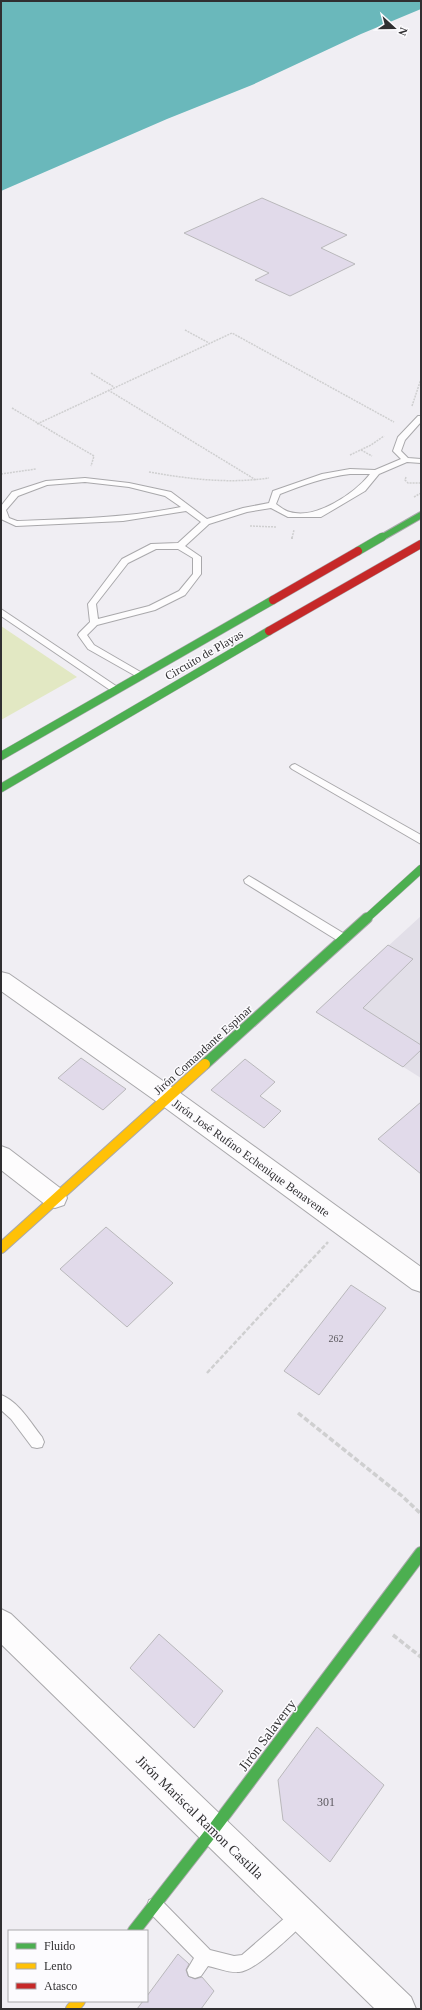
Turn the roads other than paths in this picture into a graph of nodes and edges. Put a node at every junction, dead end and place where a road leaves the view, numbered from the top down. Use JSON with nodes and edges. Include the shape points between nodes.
{"nodes":[{"id":1,"x":421,"y":418,"type":"edge"},
{"id":2,"x":406,"y":460,"type":"junction"},
{"id":3,"x":421,"y":461,"type":"edge"},
{"id":4,"x":376,"y":472,"type":"junction"},
{"id":5,"x":272,"y":505,"type":"junction"},
{"id":6,"x":186,"y":509,"type":"junction"},
{"id":7,"x":421,"y":515,"type":"edge"},
{"id":8,"x":206,"y":522,"type":"junction"},
{"id":9,"x":421,"y":544,"type":"edge"},
{"id":10,"x":180,"y":546,"type":"junction"},
{"id":11,"x":1,"y":612,"type":"edge"},
{"id":12,"x":94,"y":623,"type":"junction"},
{"id":13,"x":141,"y":676,"type":"junction"},
{"id":14,"x":116,"y":690,"type":"junction"},
{"id":15,"x":1,"y":756,"type":"edge"},
{"id":16,"x":295,"y":767,"type":"dead end"},
{"id":17,"x":1,"y":788,"type":"edge"},
{"id":18,"x":421,"y":840,"type":"edge"},
{"id":19,"x":421,"y":869,"type":"edge"},
{"id":20,"x":250,"y":880,"type":"dead end"},
{"id":21,"x":344,"y":939,"type":"junction"},
{"id":22,"x":1,"y":980,"type":"edge"},
{"id":23,"x":168,"y":1097,"type":"junction"},
{"id":24,"x":1,"y":1156,"type":"edge"},
{"id":25,"x":55,"y":1198,"type":"junction"},
{"id":26,"x":1,"y":1248,"type":"edge"},
{"id":27,"x":421,"y":1281,"type":"edge"},
{"id":28,"x":1,"y":1401,"type":"edge"},
{"id":29,"x":37,"y":1442,"type":"dead end"},
{"id":30,"x":421,"y":1553,"type":"edge"},
{"id":31,"x":1,"y":1624,"type":"edge"},
{"id":32,"x":213,"y":1830,"type":"junction"},
{"id":33,"x":154,"y":1905,"type":"junction"},
{"id":34,"x":302,"y":1914,"type":"junction"},
{"id":35,"x":135,"y":1930,"type":"edge"},
{"id":36,"x":204,"y":1957,"type":"junction"},
{"id":37,"x":195,"y":1970,"type":"dead end"},
{"id":38,"x":399,"y":2009,"type":"edge"}],
"edges":[{"from":1,"to":2,"type":"lane","via":[[399,445],[397,451]]},
{"from":2,"to":3,"type":"lane"},
{"from":2,"to":4,"type":"lane"},
{"from":4,"to":5,"type":"lane","via":[[363,470],[332,473],[276,493]]},
{"from":4,"to":5,"type":"lane","via":[[362,489],[318,515],[288,515]]},
{"from":5,"to":8,"type":"lane"},
{"from":6,"to":6,"type":"lane","via":[[168,494],[129,485],[85,480],[46,483],[15,494],[2,510],[5,519],[16,524],[106,520]]},
{"from":6,"to":8,"type":"lane"},
{"from":7,"to":13,"type":"main road","name":"Circuito de Playas"},
{"from":8,"to":10,"type":"lane"},
{"from":9,"to":17,"type":"main road","name":"Circuito de Playas"},
{"from":10,"to":12,"type":"lane","via":[[154,546],[125,561],[92,604]]},
{"from":10,"to":12,"type":"lane","via":[[197,557],[198,574],[182,593],[152,608]]},
{"from":11,"to":14,"type":"lane"},
{"from":12,"to":13,"type":"lane","via":[[82,635],[91,647]]},
{"from":13,"to":14,"type":"main road","name":"Circuito de Playas"},
{"from":14,"to":15,"type":"main road","name":"Circuito de Playas"},
{"from":16,"to":18,"type":"lane"},
{"from":19,"to":21,"type":"main road","name":"Jirón Comandante Espinar"},
{"from":20,"to":21,"type":"lane"},
{"from":21,"to":23,"type":"main road","name":"Jirón Comandante Espinar"},
{"from":22,"to":23,"type":"street","name":"Jirón José Rufino Echenique Benavente"},
{"from":23,"to":25,"type":"main road","name":"Jirón Comandante Espinar"},
{"from":23,"to":27,"type":"street","name":"Jirón José Rufino Echenique Benavente"},
{"from":24,"to":25,"type":"street"},
{"from":25,"to":26,"type":"main road","name":"Jirón Comandante Espinar"},
{"from":28,"to":29,"type":"lane","via":[[16,1415]]},
{"from":30,"to":32,"type":"main road","name":"Jirón Salaverry"},
{"from":31,"to":32,"type":"street","name":"Jirón Mariscal Ramon Castilla"},
{"from":32,"to":33,"type":"main road","name":"Jirón Salaverry"},
{"from":32,"to":34,"type":"street","name":"Jirón Mariscal Ramon Castilla"},
{"from":33,"to":35,"type":"main road","name":"Jirón Salaverry"},
{"from":33,"to":36,"type":"lane"},
{"from":34,"to":36,"type":"lane","via":[[241,1964]]},
{"from":34,"to":38,"type":"street","name":"Jirón Mariscal Ramon Castilla"},
{"from":36,"to":37,"type":"lane"}]}
